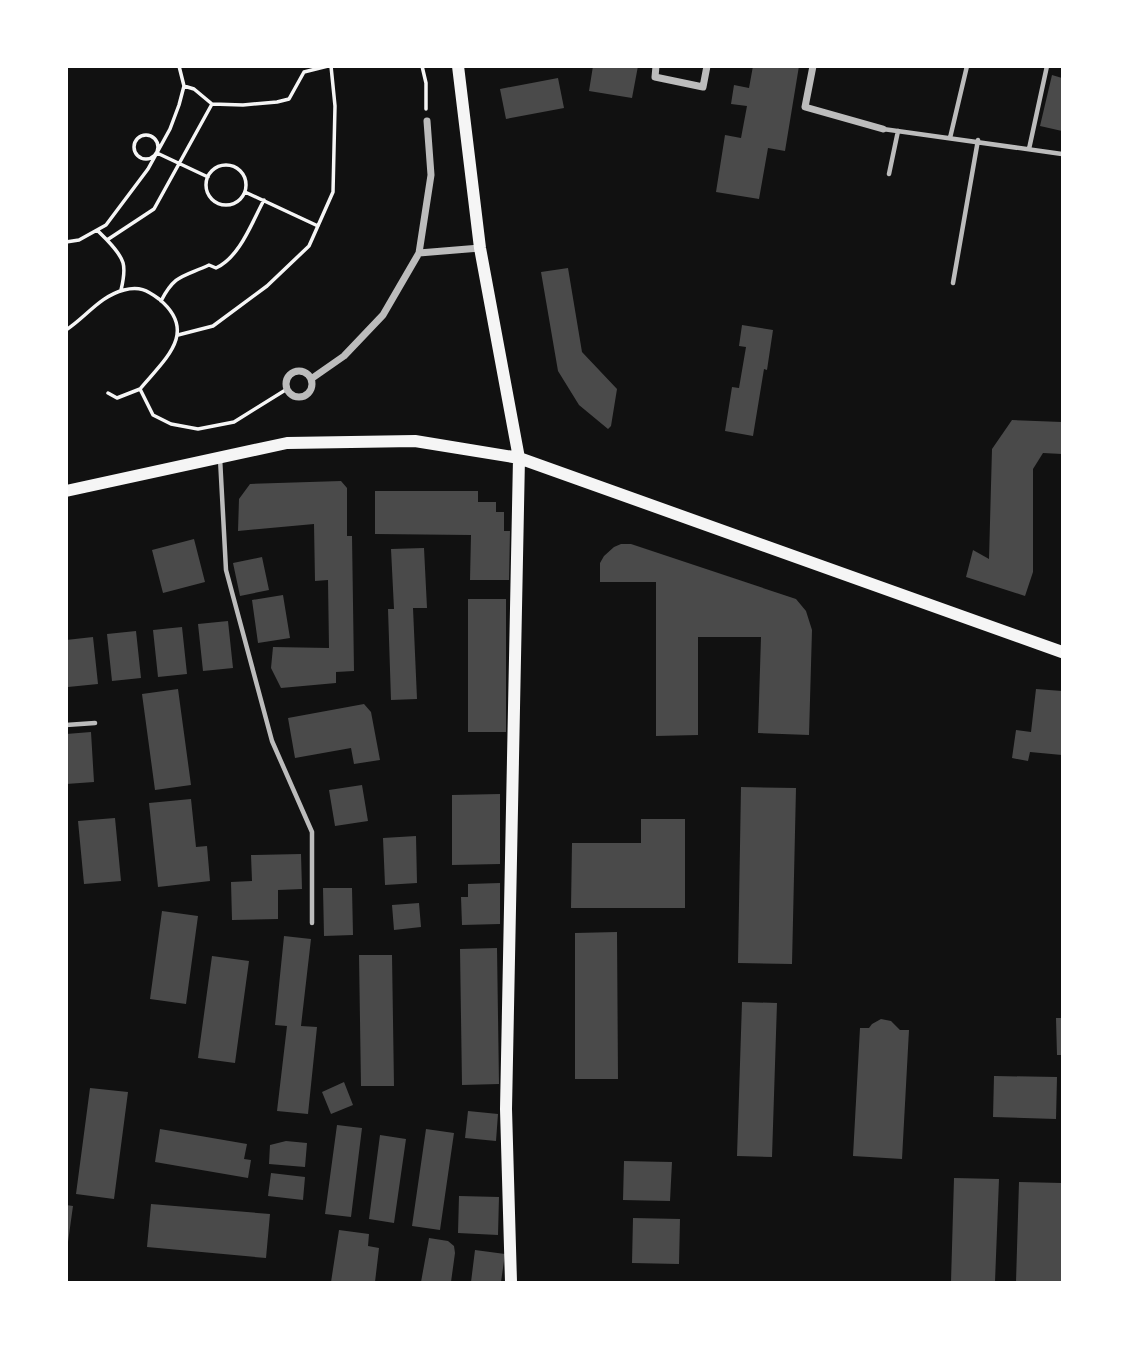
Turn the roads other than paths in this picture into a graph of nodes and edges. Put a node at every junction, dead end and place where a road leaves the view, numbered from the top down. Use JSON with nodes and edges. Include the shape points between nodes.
{"nodes":[{"id":1,"x":458,"y":66,"type":"edge"},
{"id":2,"x":656,"y":66,"type":"edge"},
{"id":3,"x":707,"y":66,"type":"edge"},
{"id":4,"x":813,"y":66,"type":"edge"},
{"id":5,"x":967,"y":66,"type":"edge"},
{"id":6,"x":1047,"y":66,"type":"edge"},
{"id":7,"x":427,"y":121,"type":"road end"},
{"id":8,"x":883,"y":129,"type":"joint"},
{"id":9,"x":898,"y":131,"type":"junction"},
{"id":10,"x":950,"y":138,"type":"junction"},
{"id":11,"x":978,"y":141,"type":"junction"},
{"id":12,"x":1029,"y":149,"type":"junction"},
{"id":13,"x":1062,"y":154,"type":"edge"},
{"id":14,"x":889,"y":174,"type":"dead end"},
{"id":15,"x":480,"y":248,"type":"junction"},
{"id":16,"x":419,"y":253,"type":"junction"},
{"id":17,"x":953,"y":283,"type":"dead end"},
{"id":18,"x":311,"y":379,"type":"junction"},
{"id":19,"x":220,"y":457,"type":"junction"},
{"id":20,"x":519,"y":457,"type":"junction"},
{"id":21,"x":66,"y":491,"type":"edge"},
{"id":22,"x":1062,"y":652,"type":"edge"},
{"id":23,"x":94,"y":723,"type":"dead end"},
{"id":24,"x":66,"y":725,"type":"edge"},
{"id":25,"x":312,"y":923,"type":"dead end"},
{"id":26,"x":511,"y":1283,"type":"edge"}],
"edges":[{"from":1,"to":15,"type":"main road"},
{"from":2,"to":3,"type":"street","via":[[654,77],[703,86]]},
{"from":4,"to":8,"type":"street","via":[[805,107]]},
{"from":5,"to":10,"type":"lane"},
{"from":6,"to":12,"type":"lane"},
{"from":7,"to":16,"type":"street","via":[[431,175]]},
{"from":8,"to":9,"type":"lane"},
{"from":9,"to":10,"type":"lane"},
{"from":9,"to":14,"type":"lane"},
{"from":10,"to":11,"type":"lane"},
{"from":11,"to":12,"type":"lane"},
{"from":11,"to":17,"type":"lane"},
{"from":12,"to":13,"type":"lane"},
{"from":15,"to":16,"type":"street"},
{"from":15,"to":20,"type":"main road"},
{"from":16,"to":18,"type":"street","via":[[383,315],[344,356]]},
{"from":18,"to":18,"type":"street","via":[[311,388],[302,396],[287,389],[288,377],[294,372],[306,373]]},
{"from":19,"to":20,"type":"main road","via":[[286,443],[415,441]]},
{"from":19,"to":21,"type":"main road"},
{"from":19,"to":25,"type":"lane","via":[[226,570],[272,741],[312,832]]},
{"from":20,"to":22,"type":"main road"},
{"from":20,"to":26,"type":"main road","via":[[506,1109]]},
{"from":23,"to":24,"type":"lane"}]}
